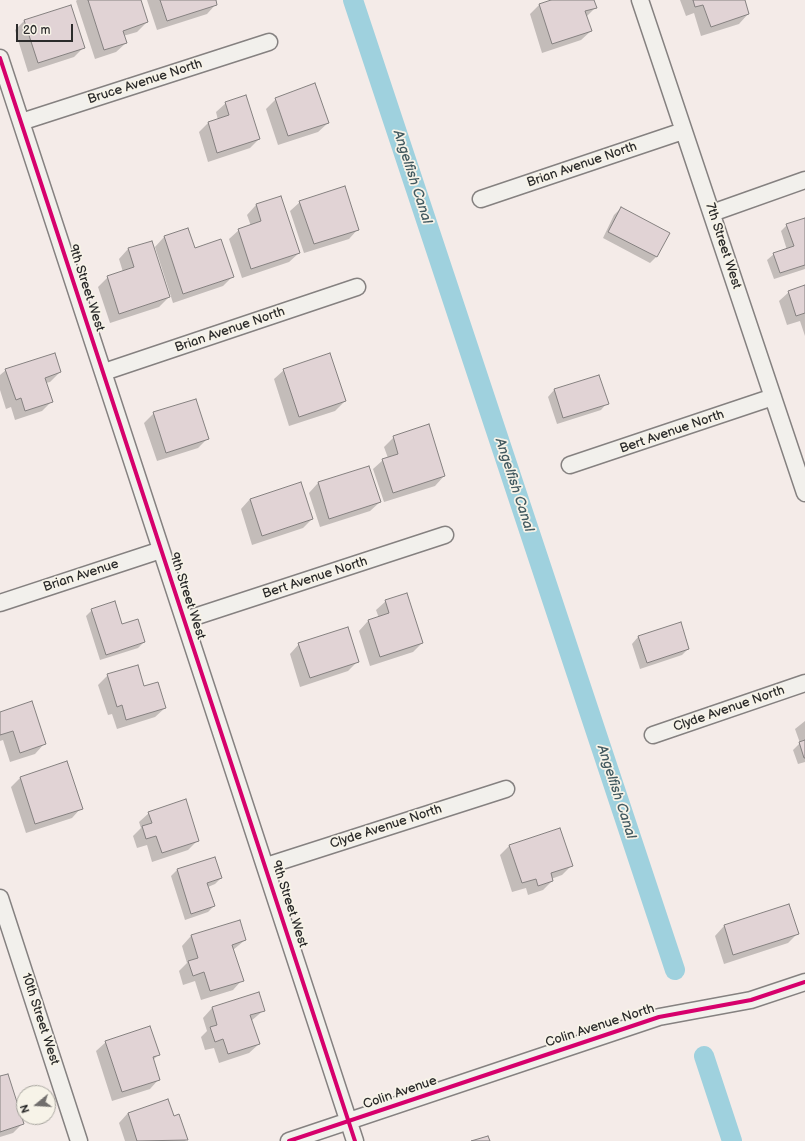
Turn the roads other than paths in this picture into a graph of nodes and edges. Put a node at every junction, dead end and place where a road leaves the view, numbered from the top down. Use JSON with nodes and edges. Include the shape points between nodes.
{"nodes":[{"id":1,"x":640,"y":0,"type":"edge"},
{"id":2,"x":269,"y":42,"type":"dead end"},
{"id":3,"x":0,"y":58,"type":"edge"},
{"id":4,"x":21,"y":122,"type":"junction"},
{"id":5,"x":683,"y":131,"type":"junction"},
{"id":6,"x":805,"y":180,"type":"edge"},
{"id":7,"x":481,"y":199,"type":"dead end"},
{"id":8,"x":712,"y":213,"type":"junction"},
{"id":9,"x":357,"y":287,"type":"dead end"},
{"id":10,"x":104,"y":372,"type":"junction"},
{"id":11,"x":773,"y":397,"type":"junction"},
{"id":12,"x":570,"y":465,"type":"dead end"},
{"id":13,"x":805,"y":492,"type":"edge"},
{"id":14,"x":446,"y":535,"type":"dead end"},
{"id":15,"x":161,"y":550,"type":"junction"},
{"id":16,"x":0,"y":603,"type":"edge"},
{"id":17,"x":185,"y":620,"type":"junction"},
{"id":18,"x":805,"y":683,"type":"edge"},
{"id":19,"x":653,"y":735,"type":"dead end"},
{"id":20,"x":506,"y":789,"type":"dead end"},
{"id":21,"x":266,"y":866,"type":"junction"},
{"id":22,"x":0,"y":898,"type":"edge"},
{"id":23,"x":805,"y":982,"type":"edge"},
{"id":24,"x":472,"y":1078,"type":"joint"},
{"id":25,"x":348,"y":1121,"type":"junction"},
{"id":26,"x":79,"y":1141,"type":"edge"},
{"id":27,"x":289,"y":1141,"type":"edge"},
{"id":28,"x":355,"y":1141,"type":"edge"}],
"edges":[{"from":1,"to":5,"type":"street","name":"7th Street West"},
{"from":2,"to":4,"type":"street","name":"Bruce Avenue North"},
{"from":3,"to":4,"type":"street","name":"9th Street West"},
{"from":4,"to":10,"type":"street","name":"9th Street West"},
{"from":5,"to":7,"type":"street","name":"Brian Avenue North"},
{"from":5,"to":8,"type":"street","name":"7th Street West"},
{"from":6,"to":8,"type":"street"},
{"from":8,"to":11,"type":"street","name":"7th Street West"},
{"from":9,"to":10,"type":"street","name":"Brian Avenue North"},
{"from":10,"to":15,"type":"street","name":"9th Street West"},
{"from":11,"to":12,"type":"street","name":"Bert Avenue North"},
{"from":11,"to":13,"type":"street","name":"7th Street West"},
{"from":14,"to":17,"type":"street","name":"Bert Avenue North"},
{"from":15,"to":16,"type":"street","name":"Brian Avenue"},
{"from":15,"to":17,"type":"street","name":"9th Street West"},
{"from":17,"to":21,"type":"street","name":"9th Street West"},
{"from":18,"to":19,"type":"street","name":"Clyde Avenue North"},
{"from":20,"to":21,"type":"street","name":"Clyde Avenue North"},
{"from":21,"to":25,"type":"street","name":"9th Street West"},
{"from":22,"to":26,"type":"street","name":"10th Street West"},
{"from":23,"to":24,"type":"street","name":"Colin Avenue North","via":[[751,1000],[659,1017]]},
{"from":24,"to":25,"type":"street","name":"Colin Avenue"},
{"from":25,"to":27,"type":"street","name":"Colin Avenue"},
{"from":25,"to":28,"type":"street","name":"9th Street West"}]}
